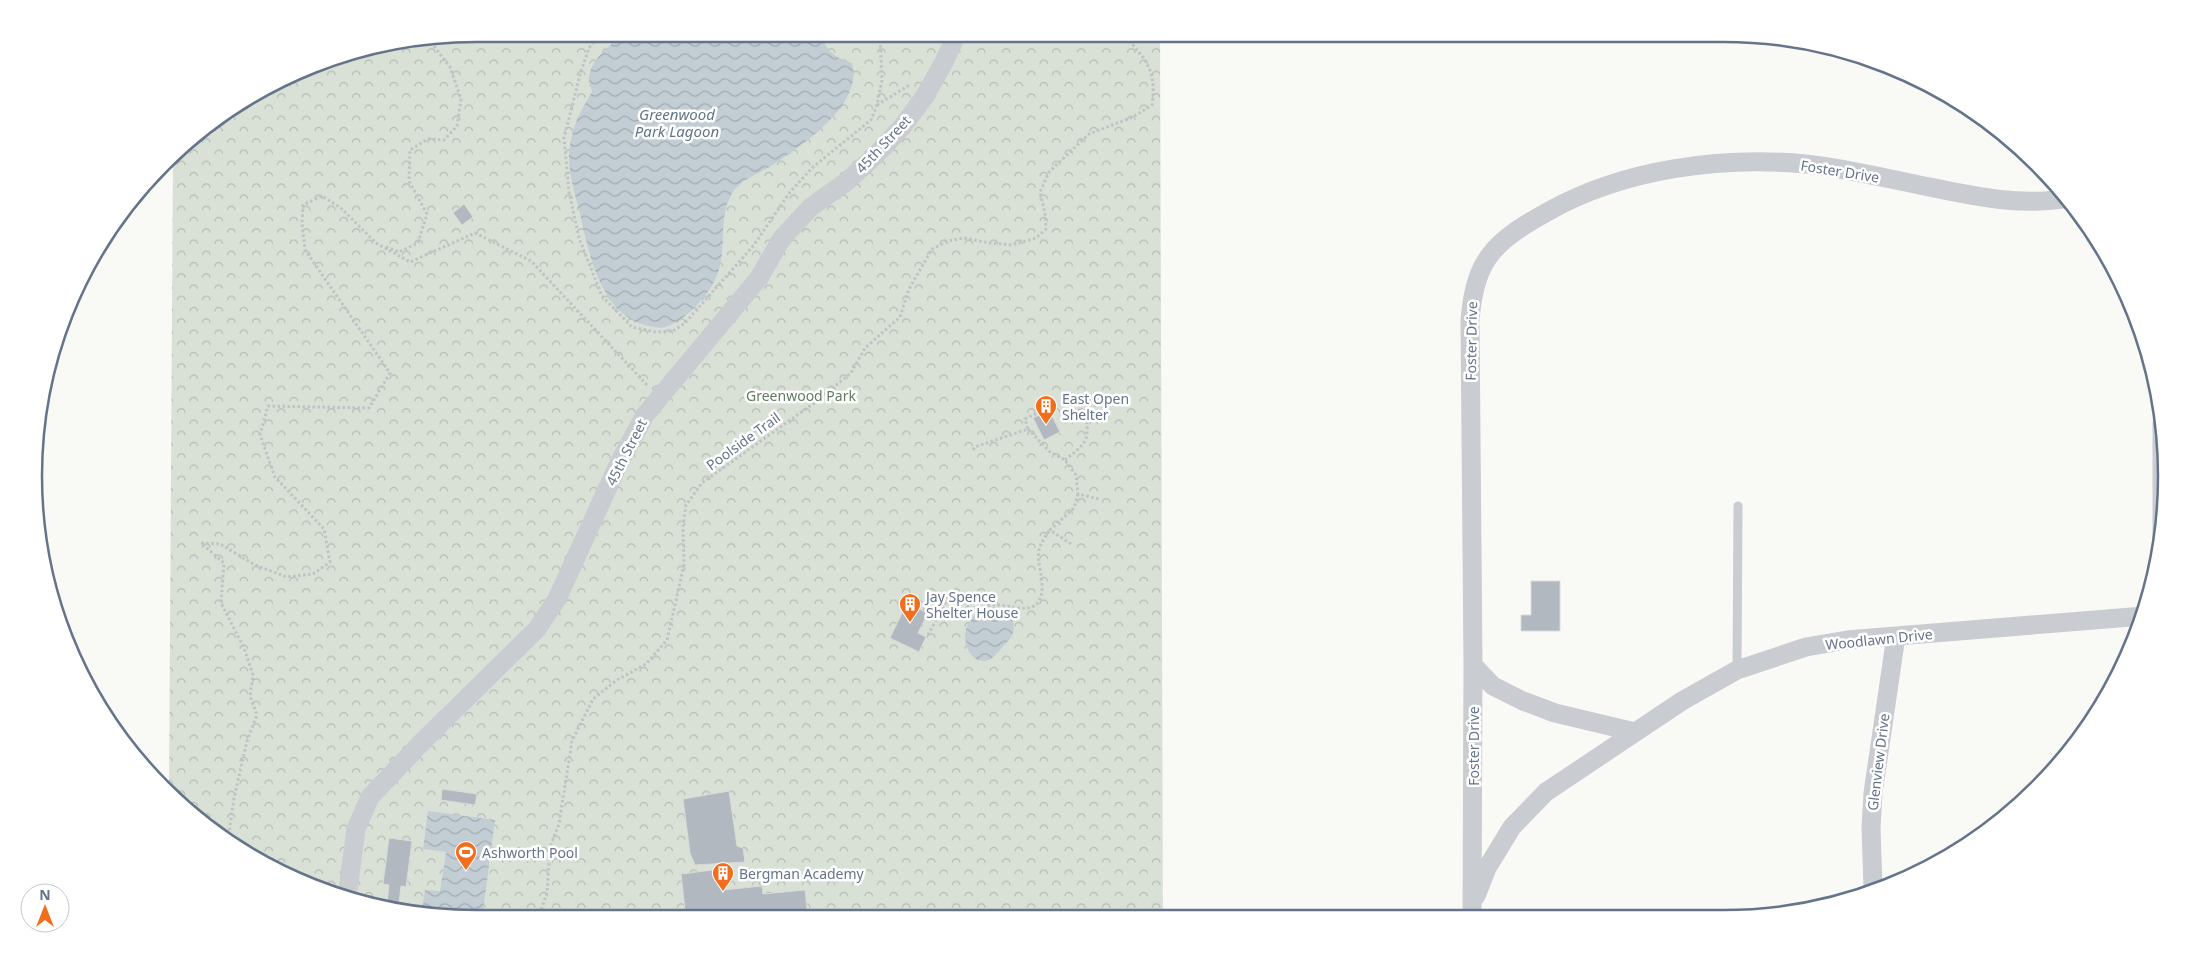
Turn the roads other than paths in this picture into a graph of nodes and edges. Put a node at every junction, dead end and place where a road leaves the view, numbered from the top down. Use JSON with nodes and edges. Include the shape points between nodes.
{"nodes":[{"id":1,"x":953,"y":42,"type":"edge"},
{"id":2,"x":2058,"y":199,"type":"edge"},
{"id":3,"x":1738,"y":506,"type":"dead end"},
{"id":4,"x":2135,"y":617,"type":"edge"},
{"id":5,"x":1896,"y":636,"type":"junction"},
{"id":6,"x":1473,"y":665,"type":"junction"},
{"id":7,"x":1737,"y":670,"type":"junction"},
{"id":8,"x":1635,"y":732,"type":"junction"},
{"id":9,"x":1873,"y":884,"type":"edge"},
{"id":10,"x":348,"y":891,"type":"edge"},
{"id":11,"x":1472,"y":910,"type":"edge"},
{"id":12,"x":1473,"y":910,"type":"edge"}],
"edges":[{"from":1,"to":10,"type":"street","name":"45th Street","via":[[925,96],[902,127],[846,182],[811,207],[782,238],[759,278],[645,415],[619,463],[557,599],[537,629],[370,797],[356,829]]},
{"from":2,"to":6,"type":"street","name":"Foster Drive","via":[[2010,201],[1806,164],[1709,164],[1660,172],[1593,190],[1561,204],[1504,239],[1490,254],[1472,291]]},
{"from":3,"to":7,"type":"lane"},
{"from":4,"to":5,"type":"street","name":"Woodlawn Drive"},
{"from":5,"to":7,"type":"street","name":"Woodlawn Drive","via":[[1806,647]]},
{"from":5,"to":9,"type":"street","name":"Glenview Drive","via":[[1873,792]]},
{"from":6,"to":8,"type":"street","via":[[1493,686],[1523,701],[1562,715]]},
{"from":6,"to":11,"type":"street","name":"Foster Drive"},
{"from":7,"to":8,"type":"street","name":"Woodlawn Drive"},
{"from":8,"to":12,"type":"street","name":"Woodlawn Drive","via":[[1546,792],[1512,827],[1487,868]]}]}
